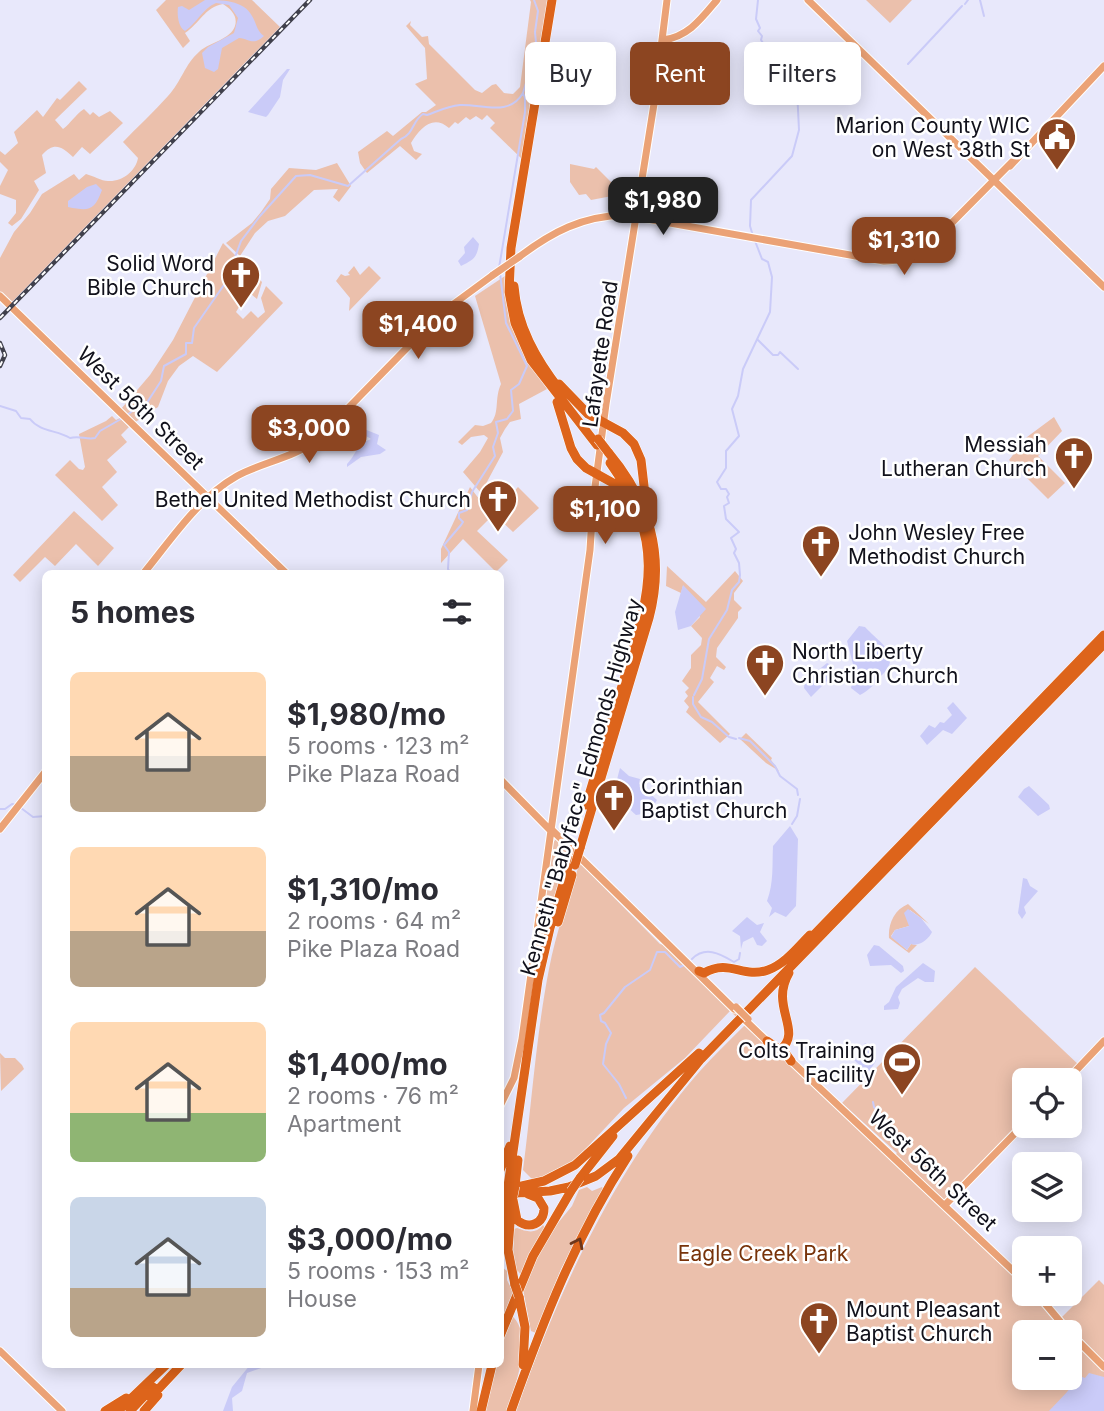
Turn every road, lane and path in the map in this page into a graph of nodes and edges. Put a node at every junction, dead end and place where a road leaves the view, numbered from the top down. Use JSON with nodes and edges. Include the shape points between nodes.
{"nodes":[{"id":1,"x":552,"y":0,"type":"edge"},
{"id":2,"x":557,"y":0,"type":"edge"},
{"id":3,"x":669,"y":0,"type":"edge"},
{"id":4,"x":715,"y":0,"type":"edge"},
{"id":5,"x":810,"y":1,"type":"edge"},
{"id":6,"x":665,"y":38,"type":"junction"},
{"id":7,"x":1104,"y":66,"type":"edge"},
{"id":8,"x":931,"y":118,"type":"junction"},
{"id":9,"x":955,"y":141,"type":"junction"},
{"id":10,"x":995,"y":180,"type":"junction"},
{"id":11,"x":637,"y":217,"type":"junction"},
{"id":12,"x":760,"y":240,"type":"junction"},
{"id":13,"x":822,"y":253,"type":"dead end"},
{"id":14,"x":920,"y":253,"type":"junction"},
{"id":15,"x":834,"y":255,"type":"dead end"},
{"id":16,"x":1104,"y":281,"type":"edge"},
{"id":17,"x":1104,"y":287,"type":"edge"},
{"id":18,"x":0,"y":296,"type":"edge"},
{"id":19,"x":533,"y":350,"type":"junction"},
{"id":20,"x":541,"y":375,"type":"junction"},
{"id":21,"x":606,"y":410,"type":"joint"},
{"id":22,"x":602,"y":422,"type":"junction"},
{"id":23,"x":597,"y":442,"type":"junction"},
{"id":24,"x":599,"y":474,"type":"junction"},
{"id":25,"x":210,"y":499,"type":"junction"},
{"id":26,"x":649,"y":534,"type":"junction"},
{"id":27,"x":148,"y":570,"type":"edge"},
{"id":28,"x":283,"y":570,"type":"edge"},
{"id":29,"x":1104,"y":635,"type":"edge"},
{"id":30,"x":1104,"y":644,"type":"edge"},
{"id":31,"x":42,"y":777,"type":"edge"},
{"id":32,"x":42,"y":782,"type":"edge"},
{"id":33,"x":504,"y":783,"type":"edge"},
{"id":34,"x":20,"y":808,"type":"junction"},
{"id":35,"x":552,"y":830,"type":"junction"},
{"id":36,"x":0,"y":831,"type":"edge"},
{"id":37,"x":576,"y":862,"type":"junction"},
{"id":38,"x":827,"y":920,"type":"junction"},
{"id":39,"x":825,"y":932,"type":"junction"},
{"id":40,"x":704,"y":974,"type":"junction"},
{"id":41,"x":747,"y":1020,"type":"junction"},
{"id":42,"x":767,"y":1041,"type":"joint"},
{"id":43,"x":1104,"y":1041,"type":"edge"},
{"id":44,"x":786,"y":1054,"type":"junction"},
{"id":45,"x":1078,"y":1068,"type":"edge"},
{"id":46,"x":667,"y":1083,"type":"junction"},
{"id":47,"x":522,"y":1093,"type":"junction"},
{"id":48,"x":504,"y":1098,"type":"edge"},
{"id":49,"x":648,"y":1125,"type":"junction"},
{"id":50,"x":1012,"y":1136,"type":"edge"},
{"id":51,"x":504,"y":1160,"type":"edge"},
{"id":52,"x":507,"y":1193,"type":"edge"},
{"id":53,"x":945,"y":1205,"type":"junction"},
{"id":54,"x":504,"y":1215,"type":"edge"},
{"id":55,"x":1012,"y":1269,"type":"edge"},
{"id":56,"x":1047,"y":1306,"type":"edge"},
{"id":57,"x":1058,"y":1320,"type":"edge"},
{"id":58,"x":504,"y":1326,"type":"edge"},
{"id":59,"x":1082,"y":1347,"type":"edge"},
{"id":60,"x":2,"y":1356,"type":"edge"},
{"id":61,"x":163,"y":1368,"type":"edge"},
{"id":62,"x":170,"y":1368,"type":"edge"},
{"id":63,"x":180,"y":1368,"type":"edge"},
{"id":64,"x":181,"y":1368,"type":"edge"},
{"id":65,"x":479,"y":1368,"type":"edge"},
{"id":66,"x":485,"y":1368,"type":"edge"},
{"id":67,"x":491,"y":1368,"type":"edge"},
{"id":68,"x":1104,"y":1368,"type":"edge"},
{"id":69,"x":25,"y":1378,"type":"junction"},
{"id":70,"x":153,"y":1378,"type":"junction"},
{"id":71,"x":56,"y":1411,"type":"edge"},
{"id":72,"x":62,"y":1411,"type":"edge"},
{"id":73,"x":105,"y":1411,"type":"edge"},
{"id":74,"x":118,"y":1411,"type":"edge"},
{"id":75,"x":130,"y":1411,"type":"edge"},
{"id":76,"x":138,"y":1411,"type":"edge"},
{"id":77,"x":145,"y":1411,"type":"edge"},
{"id":78,"x":473,"y":1411,"type":"edge"},
{"id":79,"x":480,"y":1411,"type":"edge"},
{"id":80,"x":510,"y":1411,"type":"edge"}],
"edges":[{"from":1,"to":20,"type":"highway","name":"Kenneth \"Babyface\" Edmonds Highway","via":[[509,266],[515,323]]},
{"from":2,"to":19,"type":"highway","name":"Kenneth \"Babyface\" Edmonds Highway","via":[[514,267],[517,306]]},
{"from":3,"to":6,"type":"main road","name":"Lafayette Road"},
{"from":4,"to":6,"type":"main road","via":[[691,29]]},
{"from":5,"to":8,"type":"main road"},
{"from":5,"to":8,"type":"main road"},
{"from":6,"to":11,"type":"main road","name":"Lafayette Road"},
{"from":7,"to":10,"type":"main road"},
{"from":8,"to":9,"type":"main road"},
{"from":8,"to":9,"type":"main road"},
{"from":9,"to":10,"type":"main road"},
{"from":9,"to":10,"type":"main road"},
{"from":10,"to":14,"type":"main road"},
{"from":10,"to":16,"type":"main road"},
{"from":10,"to":17,"type":"main road"},
{"from":11,"to":12,"type":"main road"},
{"from":11,"to":21,"type":"main road","name":"Lafayette Road"},
{"from":11,"to":22,"type":"main road","name":"Lafayette Road"},
{"from":11,"to":25,"type":"main road","bridge":true,"via":[[600,217],[549,235],[440,314],[305,450],[239,479]]},
{"from":12,"to":13,"type":"main road"},
{"from":12,"to":14,"type":"main road","via":[[887,261]]},
{"from":14,"to":15,"type":"main road","via":[[890,264]]},
{"from":18,"to":25,"type":"main road","name":"West 56th Street"},
{"from":19,"to":22,"type":"highway","via":[[556,381]]},
{"from":19,"to":23,"type":"highway","name":"Kenneth \"Babyface\" Edmonds Highway"},
{"from":20,"to":23,"type":"highway","name":"Kenneth \"Babyface\" Edmonds Highway"},
{"from":20,"to":24,"type":"highway","via":[[560,408],[574,454]]},
{"from":21,"to":22,"type":"highway"},
{"from":22,"to":24,"type":"main road","name":"Lafayette Road"},
{"from":22,"to":26,"type":"highway","via":[[627,435],[638,451]]},
{"from":23,"to":26,"type":"highway","name":"Kenneth \"Babyface\" Edmonds Highway","bridge":true,"via":[[634,487]]},
{"from":24,"to":26,"type":"highway","via":[[628,498]]},
{"from":24,"to":35,"type":"main road","name":"Lafayette Road"},
{"from":25,"to":27,"type":"main road"},
{"from":25,"to":28,"type":"main road","name":"West 56th Street"},
{"from":26,"to":37,"type":"highway","name":"Kenneth \"Babyface\" Edmonds Highway","via":[[646,607],[577,845]]},
{"from":29,"to":38,"type":"highway"},
{"from":30,"to":39,"type":"highway"},
{"from":31,"to":34,"type":"main road"},
{"from":32,"to":34,"type":"main road"},
{"from":33,"to":35,"type":"main road","name":"West 56th Street"},
{"from":34,"to":36,"type":"main road"},
{"from":35,"to":37,"type":"main road","name":"West 56th Street"},
{"from":35,"to":48,"type":"main road","name":"Lafayette Road","via":[[519,1056]]},
{"from":37,"to":40,"type":"main road","name":"West 56th Street"},
{"from":37,"to":47,"type":"highway","name":"Kenneth \"Babyface\" Edmonds Highway","via":[[545,948]]},
{"from":37,"to":52,"type":"highway","name":"Kenneth \"Babyface\" Edmonds Highway","via":[[543,981]]},
{"from":38,"to":40,"type":"highway","via":[[770,969],[751,972],[720,966]]},
{"from":38,"to":46,"type":"highway"},
{"from":39,"to":44,"type":"highway","via":[[784,983],[782,1003],[790,1036]]},
{"from":39,"to":49,"type":"highway","via":[[701,1059]]},
{"from":40,"to":41,"type":"main road","name":"West 56th Street","bridge":true},
{"from":41,"to":42,"type":"main road","name":"West 56th Street"},
{"from":41,"to":44,"type":"main road","name":"West 56th Street"},
{"from":42,"to":44,"type":"highway"},
{"from":43,"to":45,"type":"main road"},
{"from":44,"to":53,"type":"main road","name":"West 56th Street"},
{"from":46,"to":52,"type":"highway","via":[[565,1171]]},
{"from":46,"to":58,"type":"highway","bridge":true,"via":[[623,1125],[571,1191],[528,1267]]},
{"from":47,"to":51,"type":"highway"},
{"from":47,"to":52,"type":"highway","name":"Kenneth \"Babyface\" Edmonds Highway"},
{"from":49,"to":52,"type":"highway","via":[[619,1159],[588,1180],[557,1190]]},
{"from":80,"to":49,"type":"highway","one_way":true,"via":[[573,1252]]},
{"from":50,"to":53,"type":"main road"},
{"from":52,"to":52,"type":"highway","via":[[536,1196],[544,1205],[542,1218],[534,1225],[521,1223]]},
{"from":52,"to":54,"type":"highway","name":"Kenneth \"Babyface\" Edmonds Highway"},
{"from":52,"to":80,"type":"highway","name":"Kenneth \"Babyface\" Edmonds Highway","bridge":true,"via":[[508,1250],[526,1327],[525,1353]]},
{"from":53,"to":55,"type":"main road","name":"West 56th Street"},
{"from":56,"to":57,"type":"main road"},
{"from":59,"to":68,"type":"main road"},
{"from":60,"to":69,"type":"main road"},
{"from":60,"to":69,"type":"main road"},
{"from":61,"to":70,"type":"highway"},
{"from":62,"to":75,"type":"highway"},
{"from":63,"to":76,"type":"highway"},
{"from":64,"to":77,"type":"highway"},
{"from":65,"to":78,"type":"main road"},
{"from":66,"to":79,"type":"highway"},
{"from":67,"to":79,"type":"highway"},
{"from":69,"to":71,"type":"main road"},
{"from":69,"to":72,"type":"main road"},
{"from":70,"to":73,"type":"highway"},
{"from":70,"to":74,"type":"highway"}]}
